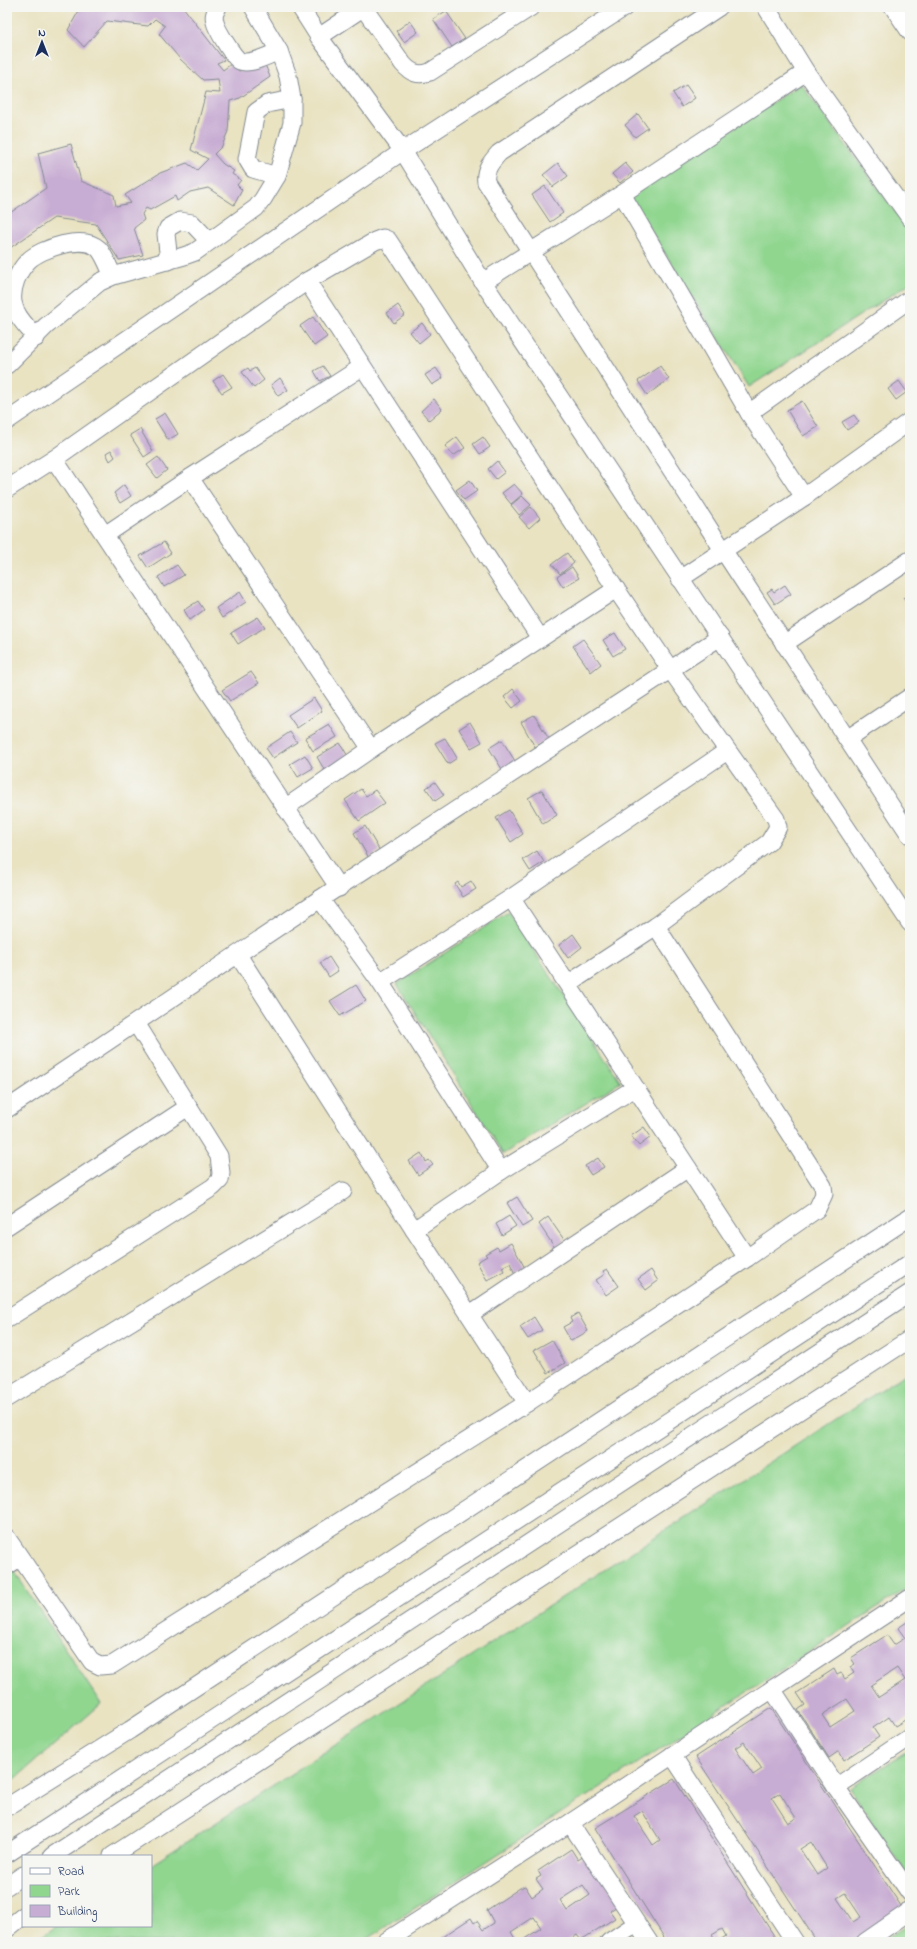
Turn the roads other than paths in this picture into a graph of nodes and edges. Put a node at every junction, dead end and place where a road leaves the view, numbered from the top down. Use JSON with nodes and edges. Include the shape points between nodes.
{"nodes":[{"id":1,"x":218,"y":7,"type":"edge"},
{"id":2,"x":253,"y":7,"type":"edge"},
{"id":3,"x":300,"y":7,"type":"edge"},
{"id":4,"x":364,"y":7,"type":"edge"},
{"id":5,"x":532,"y":7,"type":"edge"},
{"id":6,"x":625,"y":7,"type":"edge"},
{"id":7,"x":719,"y":7,"type":"edge"},
{"id":8,"x":766,"y":7,"type":"edge"},
{"id":9,"x":893,"y":7,"type":"edge"},
{"id":10,"x":909,"y":30,"type":"edge"},
{"id":11,"x":319,"y":37,"type":"junction"},
{"id":12,"x":279,"y":51,"type":"junction"},
{"id":13,"x":806,"y":72,"type":"junction"},
{"id":14,"x":292,"y":99,"type":"junction"},
{"id":15,"x":403,"y":151,"type":"junction"},
{"id":16,"x":277,"y":176,"type":"junction"},
{"id":17,"x":622,"y":194,"type":"junction"},
{"id":18,"x":910,"y":218,"type":"edge"},
{"id":19,"x":209,"y":241,"type":"junction"},
{"id":20,"x":531,"y":252,"type":"junction"},
{"id":21,"x":169,"y":261,"type":"junction"},
{"id":22,"x":113,"y":276,"type":"junction"},
{"id":23,"x":307,"y":281,"type":"junction"},
{"id":24,"x":483,"y":282,"type":"junction"},
{"id":25,"x":910,"y":299,"type":"edge"},
{"id":26,"x":36,"y":338,"type":"junction"},
{"id":27,"x":7,"y":365,"type":"edge"},
{"id":28,"x":362,"y":367,"type":"junction"},
{"id":29,"x":749,"y":412,"type":"junction"},
{"id":30,"x":7,"y":421,"type":"edge"},
{"id":31,"x":910,"y":421,"type":"edge"},
{"id":32,"x":54,"y":458,"type":"junction"},
{"id":33,"x":190,"y":478,"type":"junction"},
{"id":34,"x":7,"y":489,"type":"edge"},
{"id":35,"x":804,"y":497,"type":"junction"},
{"id":36,"x":105,"y":535,"type":"junction"},
{"id":37,"x":723,"y":550,"type":"junction"},
{"id":38,"x":910,"y":560,"type":"edge"},
{"id":39,"x":680,"y":579,"type":"junction"},
{"id":40,"x":616,"y":588,"type":"junction"},
{"id":41,"x":720,"y":637,"type":"junction"},
{"id":42,"x":540,"y":638,"type":"junction"},
{"id":43,"x":784,"y":644,"type":"junction"},
{"id":44,"x":670,"y":669,"type":"junction"},
{"id":45,"x":910,"y":697,"type":"edge"},
{"id":46,"x":847,"y":739,"type":"junction"},
{"id":47,"x":371,"y":749,"type":"junction"},
{"id":48,"x":727,"y":751,"type":"junction"},
{"id":49,"x":285,"y":808,"type":"junction"},
{"id":50,"x":910,"y":835,"type":"edge"},
{"id":51,"x":339,"y":888,"type":"junction"},
{"id":52,"x":511,"y":898,"type":"junction"},
{"id":53,"x":320,"y":899,"type":"junction"},
{"id":54,"x":910,"y":923,"type":"edge"},
{"id":55,"x":656,"y":926,"type":"junction"},
{"id":56,"x":238,"y":955,"type":"junction"},
{"id":57,"x":380,"y":982,"type":"junction"},
{"id":58,"x":568,"y":984,"type":"junction"},
{"id":59,"x":136,"y":1024,"type":"junction"},
{"id":60,"x":635,"y":1088,"type":"junction"},
{"id":61,"x":188,"y":1107,"type":"junction"},
{"id":62,"x":7,"y":1109,"type":"edge"},
{"id":63,"x":688,"y":1168,"type":"junction"},
{"id":64,"x":501,"y":1172,"type":"junction"},
{"id":65,"x":343,"y":1191,"type":"dead end"},
{"id":66,"x":910,"y":1216,"type":"edge"},
{"id":67,"x":7,"y":1226,"type":"edge"},
{"id":68,"x":414,"y":1230,"type":"junction"},
{"id":69,"x":747,"y":1258,"type":"junction"},
{"id":70,"x":910,"y":1263,"type":"edge"},
{"id":71,"x":910,"y":1293,"type":"edge"},
{"id":72,"x":470,"y":1314,"type":"junction"},
{"id":73,"x":7,"y":1319,"type":"edge"},
{"id":74,"x":910,"y":1339,"type":"edge"},
{"id":75,"x":7,"y":1398,"type":"edge"},
{"id":76,"x":527,"y":1403,"type":"junction"},
{"id":77,"x":7,"y":1539,"type":"edge"},
{"id":78,"x":13,"y":1562,"type":"edge"},
{"id":79,"x":910,"y":1598,"type":"edge"},
{"id":80,"x":772,"y":1689,"type":"junction"},
{"id":81,"x":910,"y":1737,"type":"edge"},
{"id":82,"x":672,"y":1755,"type":"junction"},
{"id":83,"x":836,"y":1787,"type":"junction"},
{"id":84,"x":7,"y":1807,"type":"edge"},
{"id":85,"x":570,"y":1823,"type":"junction"},
{"id":86,"x":7,"y":1854,"type":"edge"},
{"id":87,"x":54,"y":1855,"type":"edge"},
{"id":88,"x":114,"y":1855,"type":"edge"},
{"id":89,"x":22,"y":1876,"type":"edge"},
{"id":90,"x":7,"y":1886,"type":"edge"},
{"id":91,"x":910,"y":1893,"type":"edge"},
{"id":92,"x":910,"y":1909,"type":"edge"},
{"id":93,"x":22,"y":1917,"type":"edge"},
{"id":94,"x":636,"y":1924,"type":"junction"},
{"id":95,"x":7,"y":1929,"type":"edge"},
{"id":96,"x":385,"y":1942,"type":"edge"},
{"id":97,"x":609,"y":1942,"type":"edge"},
{"id":98,"x":648,"y":1942,"type":"edge"},
{"id":99,"x":795,"y":1942,"type":"edge"},
{"id":100,"x":865,"y":1942,"type":"edge"}],
"edges":[{"from":1,"to":12,"type":"street","via":[[215,22],[239,61],[248,62]]},
{"from":2,"to":12,"type":"street"},
{"from":3,"to":11,"type":"street"},
{"from":4,"to":5,"type":"street","via":[[409,71],[423,74]]},
{"from":4,"to":11,"type":"street"},
{"from":6,"to":15,"type":"street"},
{"from":7,"to":20,"type":"street","via":[[499,153],[489,166],[485,175],[486,182]]},
{"from":8,"to":13,"type":"street"},
{"from":9,"to":10,"type":"street"},
{"from":11,"to":15,"type":"street"},
{"from":12,"to":14,"type":"street","via":[[288,76]]},
{"from":13,"to":17,"type":"street"},
{"from":13,"to":18,"type":"street"},
{"from":14,"to":16,"type":"street","via":[[292,123]]},
{"from":14,"to":16,"type":"street","via":[[267,104],[256,112],[247,159],[253,169]]},
{"from":15,"to":24,"type":"street"},
{"from":15,"to":30,"type":"street"},
{"from":16,"to":19,"type":"street","via":[[256,208]]},
{"from":17,"to":20,"type":"street"},
{"from":17,"to":29,"type":"street"},
{"from":19,"to":21,"type":"street","via":[[195,252]]},
{"from":19,"to":21,"type":"street","via":[[192,223],[180,221],[168,228],[166,234]]},
{"from":20,"to":24,"type":"street"},
{"from":20,"to":37,"type":"street"},
{"from":21,"to":22,"type":"street"},
{"from":22,"to":26,"type":"street","via":[[100,282],[46,326]]},
{"from":22,"to":26,"type":"street","via":[[98,249],[83,242],[67,243],[44,250],[28,260],[17,275],[13,302],[16,312]]},
{"from":23,"to":28,"type":"street"},
{"from":23,"to":32,"type":"street"},
{"from":23,"to":40,"type":"street","via":[[375,241],[383,238],[388,240]]},
{"from":24,"to":39,"type":"street"},
{"from":25,"to":29,"type":"street"},
{"from":26,"to":27,"type":"street"},
{"from":28,"to":33,"type":"street"},
{"from":28,"to":42,"type":"street"},
{"from":29,"to":35,"type":"street"},
{"from":31,"to":35,"type":"street"},
{"from":32,"to":34,"type":"street"},
{"from":32,"to":36,"type":"street"},
{"from":33,"to":36,"type":"street"},
{"from":33,"to":47,"type":"street"},
{"from":35,"to":37,"type":"street"},
{"from":36,"to":49,"type":"street"},
{"from":37,"to":39,"type":"street"},
{"from":37,"to":43,"type":"street"},
{"from":38,"to":43,"type":"street"},
{"from":39,"to":41,"type":"street"},
{"from":40,"to":42,"type":"street"},
{"from":40,"to":44,"type":"street"},
{"from":41,"to":44,"type":"street"},
{"from":41,"to":54,"type":"street"},
{"from":42,"to":47,"type":"street"},
{"from":43,"to":46,"type":"street"},
{"from":44,"to":48,"type":"street"},
{"from":44,"to":51,"type":"street"},
{"from":45,"to":46,"type":"street"},
{"from":46,"to":50,"type":"street"},
{"from":47,"to":49,"type":"street"},
{"from":48,"to":52,"type":"street"},
{"from":48,"to":55,"type":"street","via":[[772,810],[778,827],[769,842]]},
{"from":49,"to":51,"type":"street"},
{"from":51,"to":53,"type":"street"},
{"from":52,"to":57,"type":"street"},
{"from":52,"to":58,"type":"street"},
{"from":53,"to":56,"type":"street"},
{"from":53,"to":57,"type":"street"},
{"from":55,"to":58,"type":"street"},
{"from":55,"to":69,"type":"street","via":[[823,1186],[824,1194],[817,1209]]},
{"from":56,"to":59,"type":"street"},
{"from":56,"to":68,"type":"street"},
{"from":57,"to":64,"type":"street"},
{"from":58,"to":60,"type":"street"},
{"from":59,"to":61,"type":"street"},
{"from":59,"to":62,"type":"street"},
{"from":60,"to":63,"type":"street"},
{"from":60,"to":64,"type":"street"},
{"from":61,"to":67,"type":"street"},
{"from":61,"to":73,"type":"street","via":[[219,1156],[220,1180],[214,1187],[178,1211]]},
{"from":63,"to":69,"type":"street"},
{"from":63,"to":72,"type":"street"},
{"from":64,"to":68,"type":"street"},
{"from":65,"to":75,"type":"street"},
{"from":66,"to":84,"type":"street","via":[[130,1730]]},
{"from":68,"to":72,"type":"street"},
{"from":69,"to":76,"type":"street"},
{"from":70,"to":86,"type":"street"},
{"from":71,"to":87,"type":"street"},
{"from":72,"to":76,"type":"street"},
{"from":74,"to":88,"type":"street"},
{"from":76,"to":78,"type":"street","via":[[106,1666],[92,1662]]},
{"from":77,"to":78,"type":"street"},
{"from":79,"to":80,"type":"street"},
{"from":80,"to":82,"type":"street"},
{"from":80,"to":83,"type":"street"},
{"from":81,"to":83,"type":"street"},
{"from":82,"to":85,"type":"street"},
{"from":82,"to":99,"type":"street"},
{"from":83,"to":91,"type":"street"},
{"from":85,"to":94,"type":"street"},
{"from":85,"to":96,"type":"street"},
{"from":89,"to":90,"type":"street"},
{"from":92,"to":100,"type":"street"},
{"from":93,"to":95,"type":"street"},
{"from":94,"to":97,"type":"street"},
{"from":94,"to":98,"type":"street"}]}
